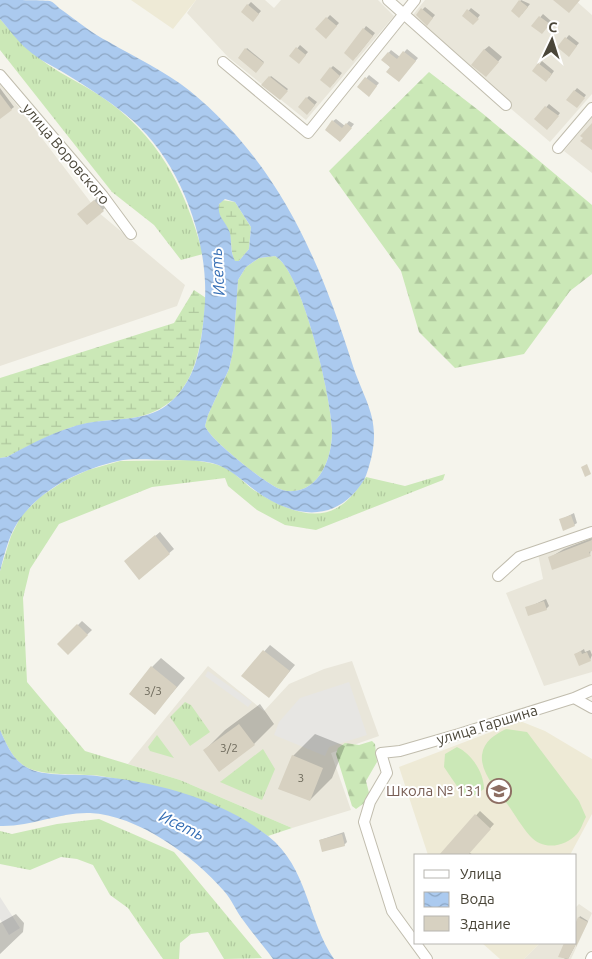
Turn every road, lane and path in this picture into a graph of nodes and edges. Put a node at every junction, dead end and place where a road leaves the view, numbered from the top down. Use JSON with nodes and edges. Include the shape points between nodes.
{"nodes":[{"id":1,"x":388,"y":0,"type":"edge"},
{"id":2,"x":415,"y":0,"type":"edge"},
{"id":3,"x":403,"y":14,"type":"junction"},
{"id":4,"x":223,"y":62,"type":"dead end"},
{"id":5,"x":0,"y":75,"type":"edge"},
{"id":6,"x":506,"y":105,"type":"dead end"},
{"id":7,"x":592,"y":108,"type":"edge"},
{"id":8,"x":558,"y":148,"type":"dead end"},
{"id":9,"x":131,"y":234,"type":"dead end"},
{"id":10,"x":592,"y":532,"type":"edge"},
{"id":11,"x":498,"y":576,"type":"dead end"},
{"id":12,"x":592,"y":690,"type":"edge"},
{"id":13,"x":574,"y":698,"type":"junction"},
{"id":14,"x":592,"y":708,"type":"edge"},
{"id":15,"x":414,"y":942,"type":"edge"},
{"id":16,"x":415,"y":944,"type":"edge"},
{"id":17,"x":426,"y":959,"type":"edge"}],
"edges":[{"from":1,"to":3,"type":"street"},
{"from":2,"to":3,"type":"street"},
{"from":3,"to":4,"type":"street","via":[[308,133]]},
{"from":3,"to":6,"type":"street"},
{"from":5,"to":9,"type":"street","name":"улица Воровского","via":[[103,196]]},
{"from":7,"to":8,"type":"street"},
{"from":10,"to":11,"type":"street","via":[[518,556]]},
{"from":12,"to":13,"type":"street","name":"улица Гаршина"},
{"from":13,"to":14,"type":"street"},
{"from":13,"to":15,"type":"street","name":"улица Гаршина","via":[[460,734],[381,753],[387,773],[370,802],[364,822],[392,911]]},
{"from":16,"to":17,"type":"street","name":"улица Гаршина"}]}
